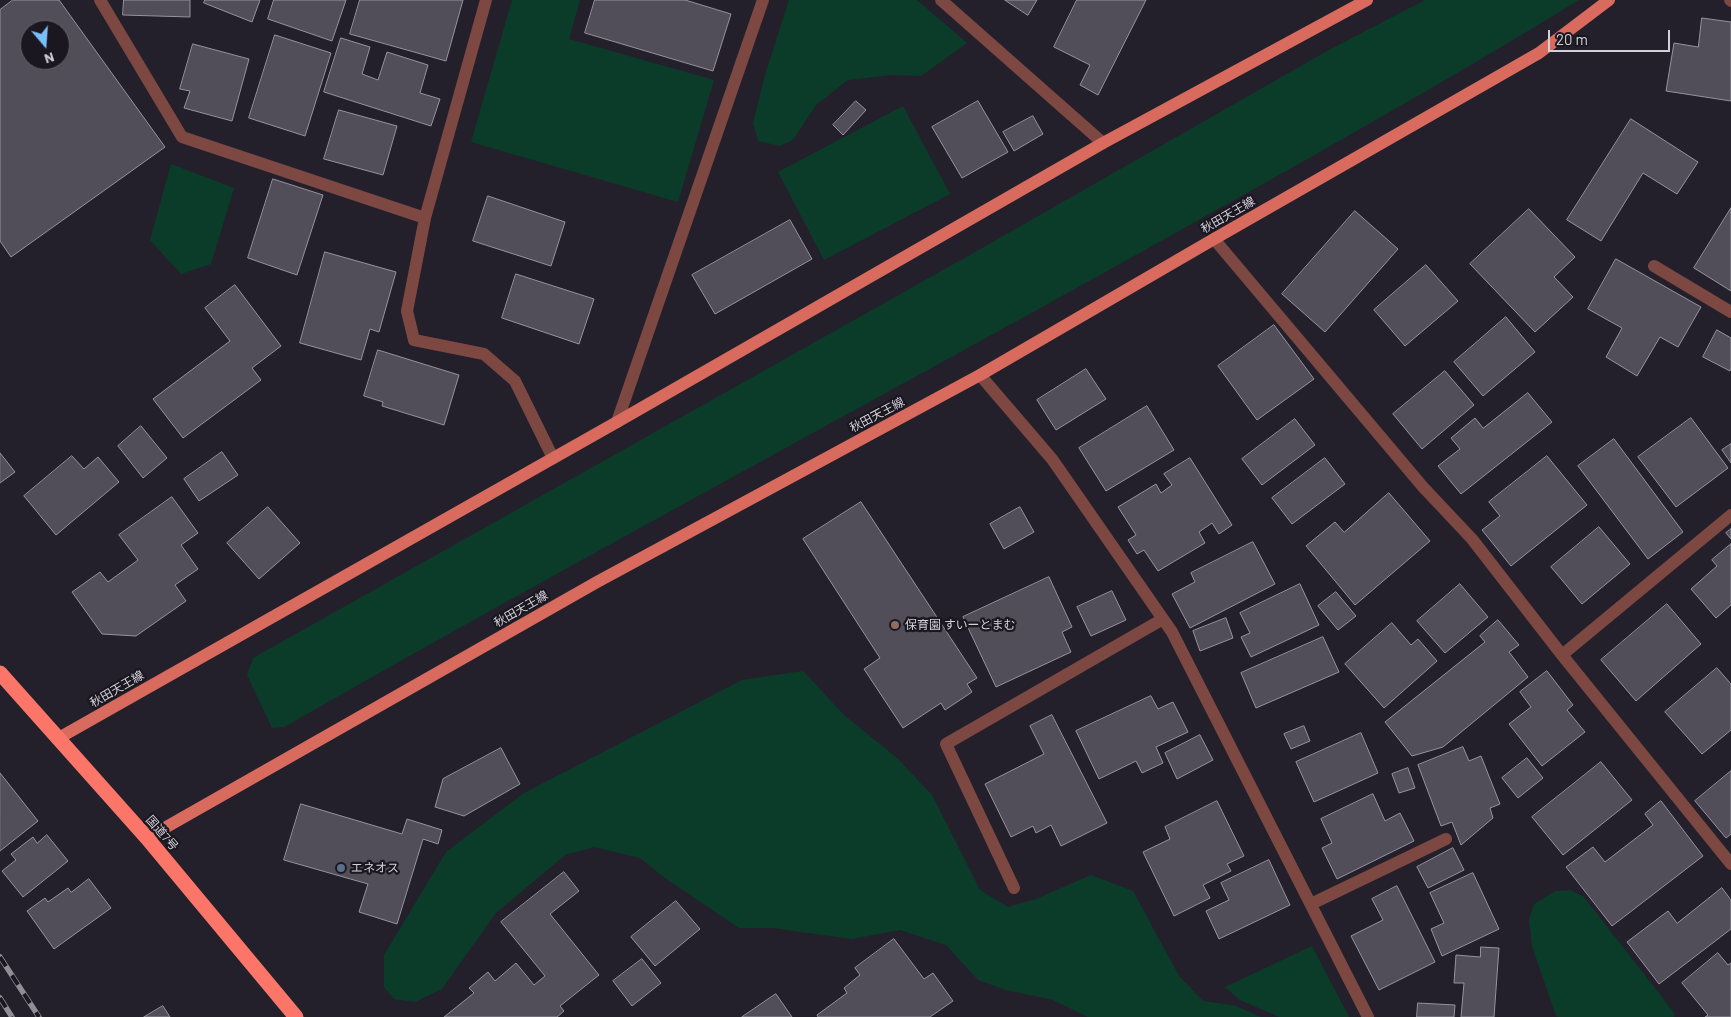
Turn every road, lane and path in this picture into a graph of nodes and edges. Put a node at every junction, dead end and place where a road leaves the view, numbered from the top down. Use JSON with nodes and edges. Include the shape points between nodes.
{"nodes":[{"id":1,"x":100,"y":0,"type":"edge"},
{"id":2,"x":486,"y":0,"type":"edge"},
{"id":3,"x":763,"y":0,"type":"edge"},
{"id":4,"x":941,"y":0,"type":"edge"},
{"id":5,"x":1367,"y":0,"type":"edge"},
{"id":6,"x":1609,"y":0,"type":"edge"},
{"id":7,"x":1103,"y":143,"type":"junction"},
{"id":8,"x":425,"y":218,"type":"junction"},
{"id":9,"x":1214,"y":239,"type":"junction"},
{"id":10,"x":1654,"y":266,"type":"dead end"},
{"id":11,"x":1731,"y":312,"type":"edge"},
{"id":12,"x":980,"y":375,"type":"junction"},
{"id":13,"x":617,"y":422,"type":"junction"},
{"id":14,"x":553,"y":458,"type":"junction"},
{"id":15,"x":1731,"y":514,"type":"edge"},
{"id":16,"x":1163,"y":619,"type":"junction"},
{"id":17,"x":1562,"y":655,"type":"junction"},
{"id":18,"x":0,"y":674,"type":"edge"},
{"id":19,"x":57,"y":739,"type":"junction"},
{"id":20,"x":147,"y":838,"type":"junction"},
{"id":21,"x":1446,"y":839,"type":"dead end"},
{"id":22,"x":1731,"y":864,"type":"edge"},
{"id":23,"x":1014,"y":888,"type":"dead end"},
{"id":24,"x":1311,"y":904,"type":"junction"},
{"id":25,"x":296,"y":1017,"type":"edge"},
{"id":26,"x":1368,"y":1017,"type":"edge"}],
"edges":[{"from":1,"to":8,"type":"street","via":[[182,137]]},
{"from":2,"to":8,"type":"street"},
{"from":3,"to":13,"type":"street"},
{"from":4,"to":7,"type":"street"},
{"from":5,"to":7,"type":"main road","name":"秋田天王線"},
{"from":6,"to":9,"type":"main road","name":"秋田天王線","via":[[1539,53]]},
{"from":7,"to":13,"type":"main road","name":"秋田天王線"},
{"from":8,"to":14,"type":"street","via":[[407,311],[414,340],[484,354],[515,381]]},
{"from":9,"to":12,"type":"main road","name":"秋田天王線"},
{"from":9,"to":17,"type":"street","via":[[1423,487],[1472,539]]},
{"from":10,"to":11,"type":"street"},
{"from":12,"to":16,"type":"street","via":[[1052,459]]},
{"from":12,"to":20,"type":"main road","name":"秋田天王線","via":[[597,582]]},
{"from":13,"to":14,"type":"main road","name":"秋田天王線"},
{"from":14,"to":19,"type":"main road","name":"秋田天王線"},
{"from":15,"to":17,"type":"street"},
{"from":16,"to":23,"type":"street","via":[[946,744]]},
{"from":16,"to":24,"type":"street"},
{"from":17,"to":22,"type":"street"},
{"from":18,"to":19,"type":"highway","name":"国道7号"},
{"from":19,"to":20,"type":"highway","name":"国道7号"},
{"from":20,"to":25,"type":"highway","name":"国道7号"},
{"from":21,"to":24,"type":"street"},
{"from":24,"to":26,"type":"street"}]}
